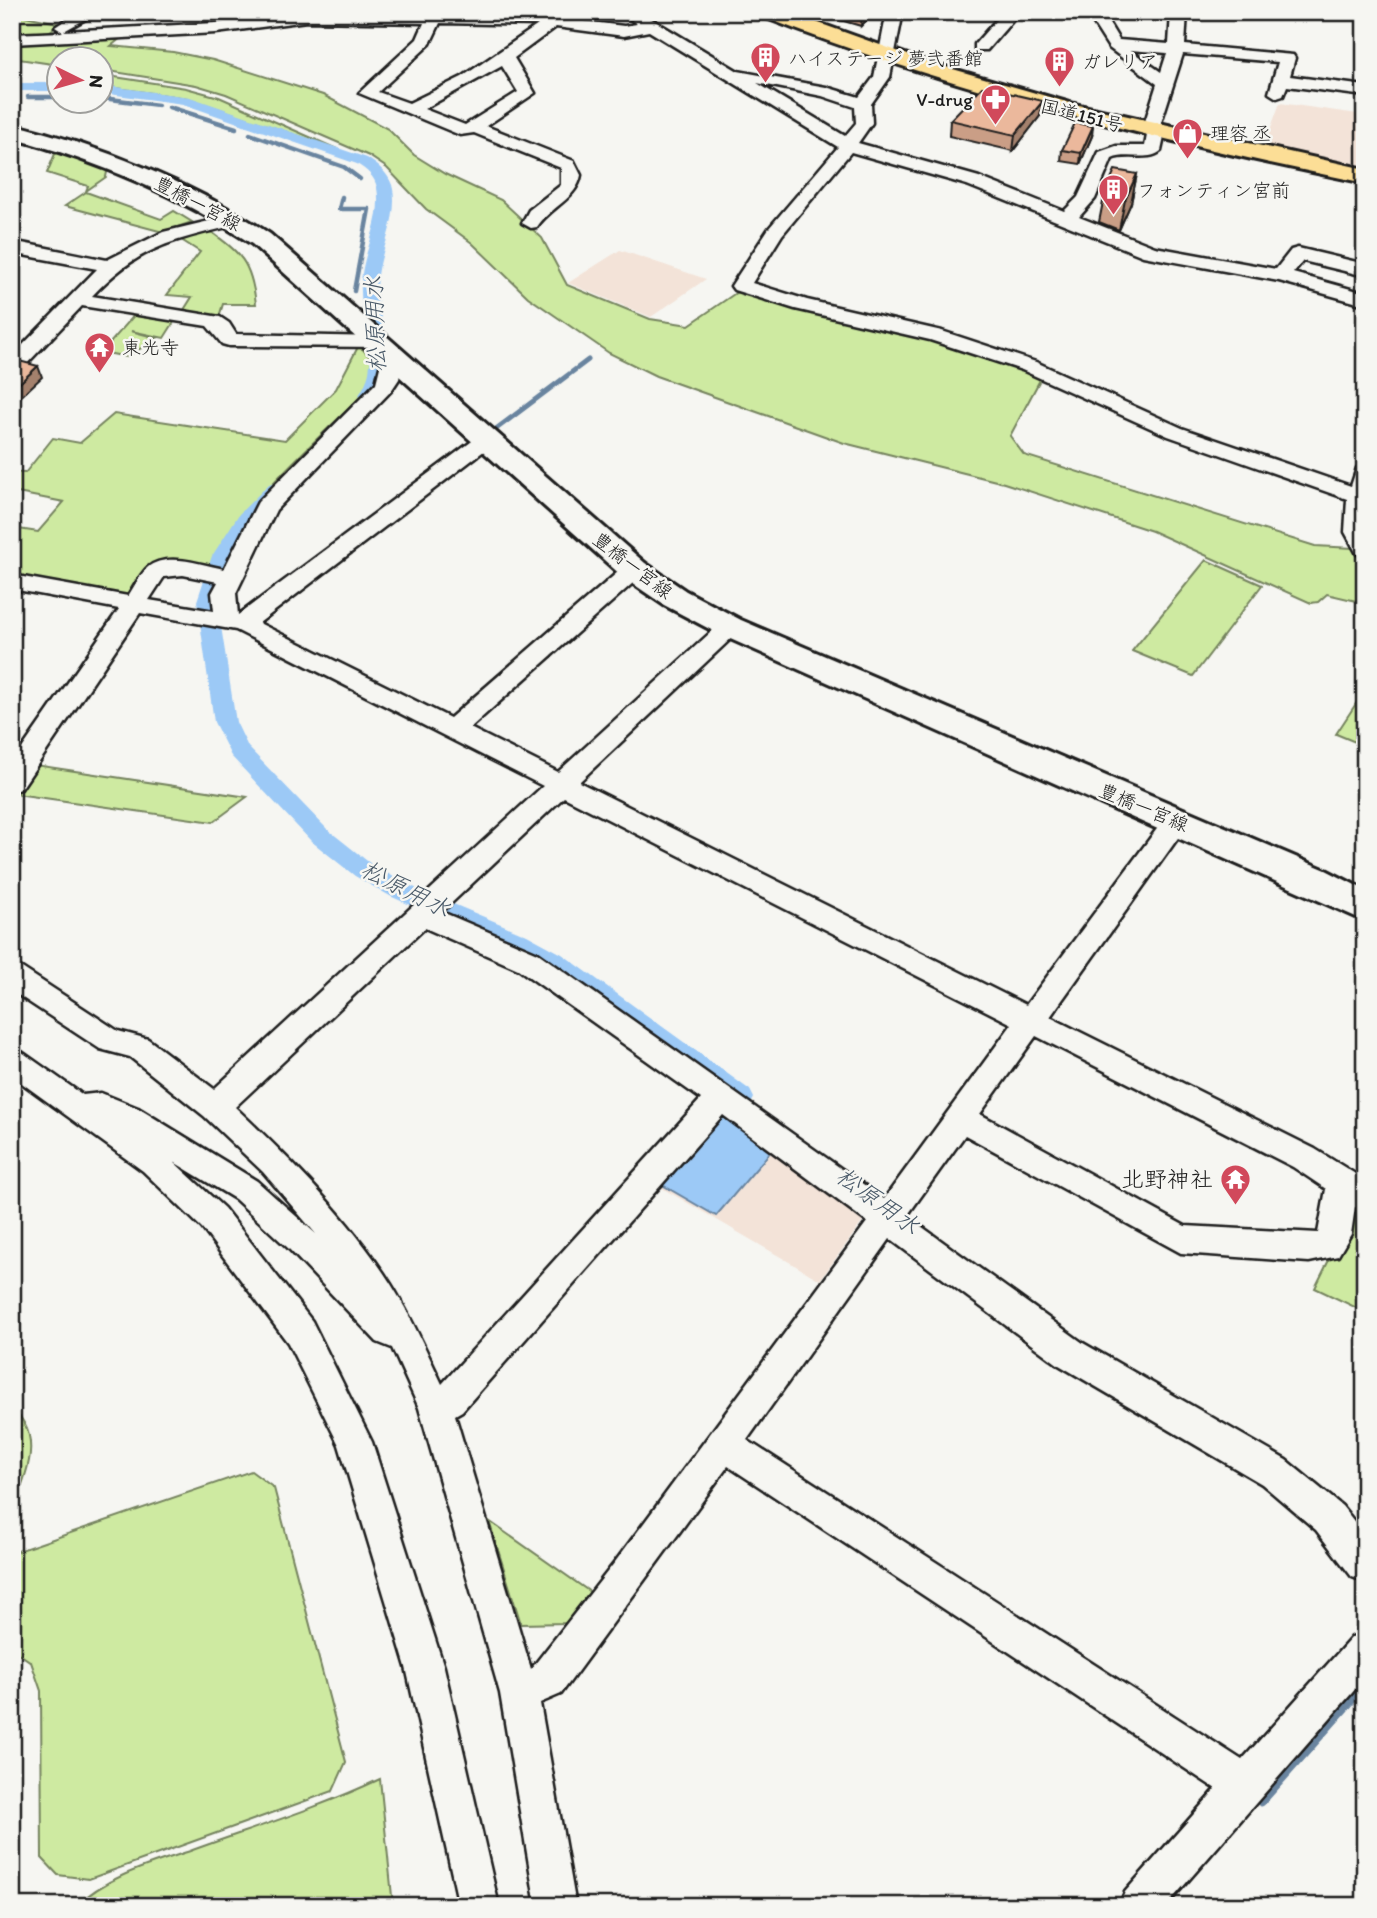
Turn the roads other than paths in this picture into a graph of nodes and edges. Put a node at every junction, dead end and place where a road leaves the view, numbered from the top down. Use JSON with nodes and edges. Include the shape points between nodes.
{"nodes":[{"id":1,"x":90,"y":12,"type":"edge"},
{"id":2,"x":163,"y":12,"type":"edge"},
{"id":3,"x":338,"y":12,"type":"edge"},
{"id":4,"x":629,"y":12,"type":"edge"},
{"id":5,"x":768,"y":12,"type":"edge"},
{"id":6,"x":895,"y":12,"type":"edge"},
{"id":7,"x":1012,"y":12,"type":"edge"},
{"id":8,"x":1094,"y":12,"type":"edge"},
{"id":9,"x":1179,"y":12,"type":"edge"},
{"id":10,"x":371,"y":15,"type":"edge"},
{"id":11,"x":437,"y":15,"type":"edge"},
{"id":12,"x":312,"y":18,"type":"junction"},
{"id":13,"x":553,"y":22,"type":"junction"},
{"id":14,"x":649,"y":26,"type":"junction"},
{"id":15,"x":63,"y":27,"type":"dead end"},
{"id":16,"x":134,"y":32,"type":"junction"},
{"id":17,"x":12,"y":39,"type":"edge"},
{"id":18,"x":1114,"y":44,"type":"junction"},
{"id":19,"x":981,"y":47,"type":"dead end"},
{"id":20,"x":1177,"y":48,"type":"junction"},
{"id":21,"x":505,"y":57,"type":"junction"},
{"id":22,"x":888,"y":57,"type":"junction"},
{"id":23,"x":725,"y":72,"type":"junction"},
{"id":24,"x":1167,"y":83,"type":"junction"},
{"id":25,"x":1365,"y":91,"type":"edge"},
{"id":26,"x":863,"y":104,"type":"junction"},
{"id":27,"x":409,"y":110,"type":"junction"},
{"id":28,"x":474,"y":127,"type":"junction"},
{"id":29,"x":12,"y":131,"type":"edge"},
{"id":30,"x":1153,"y":132,"type":"junction"},
{"id":31,"x":849,"y":146,"type":"junction"},
{"id":32,"x":1365,"y":176,"type":"edge"},
{"id":33,"x":1067,"y":219,"type":"junction"},
{"id":34,"x":234,"y":220,"type":"junction"},
{"id":35,"x":531,"y":223,"type":"dead end"},
{"id":36,"x":12,"y":247,"type":"edge"},
{"id":37,"x":110,"y":267,"type":"junction"},
{"id":38,"x":1365,"y":270,"type":"edge"},
{"id":39,"x":1281,"y":276,"type":"junction"},
{"id":40,"x":1365,"y":299,"type":"edge"},
{"id":41,"x":79,"y":300,"type":"junction"},
{"id":42,"x":386,"y":349,"type":"junction"},
{"id":43,"x":12,"y":368,"type":"edge"},
{"id":44,"x":486,"y":440,"type":"junction"},
{"id":45,"x":1365,"y":473,"type":"edge"},
{"id":46,"x":1359,"y":496,"type":"junction"},
{"id":47,"x":1365,"y":550,"type":"edge"},
{"id":48,"x":634,"y":570,"type":"junction"},
{"id":49,"x":231,"y":578,"type":"junction"},
{"id":50,"x":12,"y":582,"type":"edge"},
{"id":51,"x":133,"y":605,"type":"junction"},
{"id":52,"x":234,"y":623,"type":"junction"},
{"id":53,"x":730,"y":627,"type":"junction"},
{"id":54,"x":452,"y":730,"type":"junction"},
{"id":55,"x":12,"y":783,"type":"edge"},
{"id":56,"x":561,"y":784,"type":"junction"},
{"id":57,"x":1177,"y":821,"type":"junction"},
{"id":58,"x":1365,"y":907,"type":"edge"},
{"id":59,"x":423,"y":915,"type":"junction"},
{"id":60,"x":12,"y":976,"type":"edge"},
{"id":61,"x":1029,"y":1021,"type":"junction"},
{"id":62,"x":12,"y":1060,"type":"edge"},
{"id":63,"x":721,"y":1097,"type":"junction"},
{"id":64,"x":215,"y":1107,"type":"junction"},
{"id":65,"x":80,"y":1110,"type":"junction"},
{"id":66,"x":961,"y":1118,"type":"junction"},
{"id":67,"x":1354,"y":1189,"type":"edge"},
{"id":68,"x":886,"y":1219,"type":"junction"},
{"id":69,"x":404,"y":1338,"type":"junction"},
{"id":70,"x":436,"y":1408,"type":"junction"},
{"id":71,"x":725,"y":1445,"type":"junction"},
{"id":72,"x":1365,"y":1564,"type":"edge"},
{"id":73,"x":1365,"y":1650,"type":"edge"},
{"id":74,"x":519,"y":1693,"type":"junction"},
{"id":75,"x":1244,"y":1784,"type":"junction"},
{"id":76,"x":1154,"y":1898,"type":"edge"},
{"id":77,"x":478,"y":1906,"type":"edge"},
{"id":78,"x":555,"y":1906,"type":"edge"}],
"edges":[{"from":1,"to":15,"type":"street"},
{"from":2,"to":16,"type":"street"},
{"from":3,"to":12,"type":"street"},
{"from":4,"to":14,"type":"street"},
{"from":5,"to":22,"type":"highway","name":"国道151号"},
{"from":6,"to":22,"type":"street"},
{"from":7,"to":19,"type":"street"},
{"from":8,"to":18,"type":"street","via":[[1099,29]]},
{"from":9,"to":20,"type":"street"},
{"from":10,"to":11,"type":"street"},
{"from":10,"to":12,"type":"street"},
{"from":11,"to":13,"type":"street"},
{"from":11,"to":27,"type":"street","via":[[424,41],[367,93]]},
{"from":12,"to":16,"type":"street"},
{"from":13,"to":14,"type":"street","via":[[624,31]]},
{"from":13,"to":21,"type":"street"},
{"from":14,"to":23,"type":"street"},
{"from":16,"to":17,"type":"street"},
{"from":18,"to":20,"type":"street"},
{"from":18,"to":24,"type":"street"},
{"from":20,"to":24,"type":"street"},
{"from":20,"to":25,"type":"street","via":[[1287,58],[1279,86]]},
{"from":21,"to":27,"type":"street"},
{"from":21,"to":28,"type":"street","via":[[527,93]]},
{"from":22,"to":26,"type":"street","via":[[882,77]]},
{"from":22,"to":30,"type":"highway","name":"国道151号","via":[[1003,94]]},
{"from":23,"to":26,"type":"street"},
{"from":23,"to":31,"type":"street"},
{"from":24,"to":30,"type":"street"},
{"from":26,"to":31,"type":"street","via":[[864,123]]},
{"from":27,"to":28,"type":"street","via":[[466,131]]},
{"from":28,"to":35,"type":"street","via":[[568,165],[570,187],[535,214]]},
{"from":29,"to":34,"type":"main road","name":"豊橋一宮線","via":[[110,160]]},
{"from":30,"to":32,"type":"highway","name":"国道151号"},
{"from":30,"to":33,"type":"street","via":[[1152,151],[1116,151],[1105,156],[1086,199]]},
{"from":31,"to":33,"type":"street","via":[[972,181]]},
{"from":31,"to":46,"type":"street","via":[[775,232],[741,286],[935,335],[1029,366],[1175,432]]},
{"from":33,"to":39,"type":"street","via":[[1150,252]]},
{"from":34,"to":37,"type":"street","via":[[167,234]]},
{"from":34,"to":42,"type":"main road","name":"豊橋一宮線","via":[[302,273]]},
{"from":36,"to":37,"type":"street"},
{"from":37,"to":41,"type":"street"},
{"from":38,"to":39,"type":"street","via":[[1298,254]]},
{"from":39,"to":40,"type":"street"},
{"from":41,"to":42,"type":"street","via":[[213,321],[229,340]]},
{"from":41,"to":43,"type":"street"},
{"from":42,"to":44,"type":"main road","name":"豊橋一宮線"},
{"from":42,"to":49,"type":"street","via":[[389,379],[384,387],[266,507]]},
{"from":44,"to":48,"type":"main road","name":"豊橋一宮線"},
{"from":44,"to":52,"type":"street"},
{"from":45,"to":46,"type":"street"},
{"from":46,"to":47,"type":"street","via":[[1355,533]]},
{"from":48,"to":53,"type":"main road","name":"豊橋一宮線"},
{"from":48,"to":54,"type":"street"},
{"from":49,"to":51,"type":"street","via":[[165,567],[149,579]]},
{"from":49,"to":52,"type":"street","via":[[224,593]]},
{"from":50,"to":51,"type":"street"},
{"from":51,"to":52,"type":"street"},
{"from":51,"to":55,"type":"street"},
{"from":52,"to":54,"type":"street"},
{"from":53,"to":56,"type":"street"},
{"from":53,"to":57,"type":"main road","name":"豊橋一宮線"},
{"from":54,"to":56,"type":"street"},
{"from":56,"to":59,"type":"street"},
{"from":56,"to":61,"type":"street"},
{"from":57,"to":58,"type":"main road","name":"豊橋一宮線"},
{"from":57,"to":61,"type":"street"},
{"from":59,"to":63,"type":"street","via":[[528,961]]},
{"from":59,"to":64,"type":"street"},
{"from":60,"to":64,"type":"street","via":[[110,1041],[138,1047]]},
{"from":61,"to":66,"type":"street"},
{"from":61,"to":67,"type":"street","via":[[1304,1158]]},
{"from":62,"to":65,"type":"street"},
{"from":63,"to":68,"type":"street"},
{"from":63,"to":70,"type":"street","via":[[450,1401]]},
{"from":64,"to":69,"type":"street","via":[[274,1163],[343,1243]]},
{"from":65,"to":69,"type":"street","via":[[101,1105],[127,1117],[246,1190],[391,1333]]},
{"from":65,"to":77,"type":"street","via":[[155,1162],[213,1218],[300,1332],[330,1389],[355,1442],[425,1667]]},
{"from":66,"to":67,"type":"street","via":[[1181,1239],[1327,1246]]},
{"from":66,"to":68,"type":"street"},
{"from":68,"to":71,"type":"street"},
{"from":68,"to":72,"type":"street","via":[[1071,1354],[1274,1472],[1329,1518]]},
{"from":69,"to":70,"type":"street"},
{"from":70,"to":74,"type":"street"},
{"from":71,"to":74,"type":"street","via":[[548,1681]]},
{"from":71,"to":75,"type":"street"},
{"from":73,"to":75,"type":"street"},
{"from":74,"to":78,"type":"street"},
{"from":75,"to":76,"type":"street"}]}
